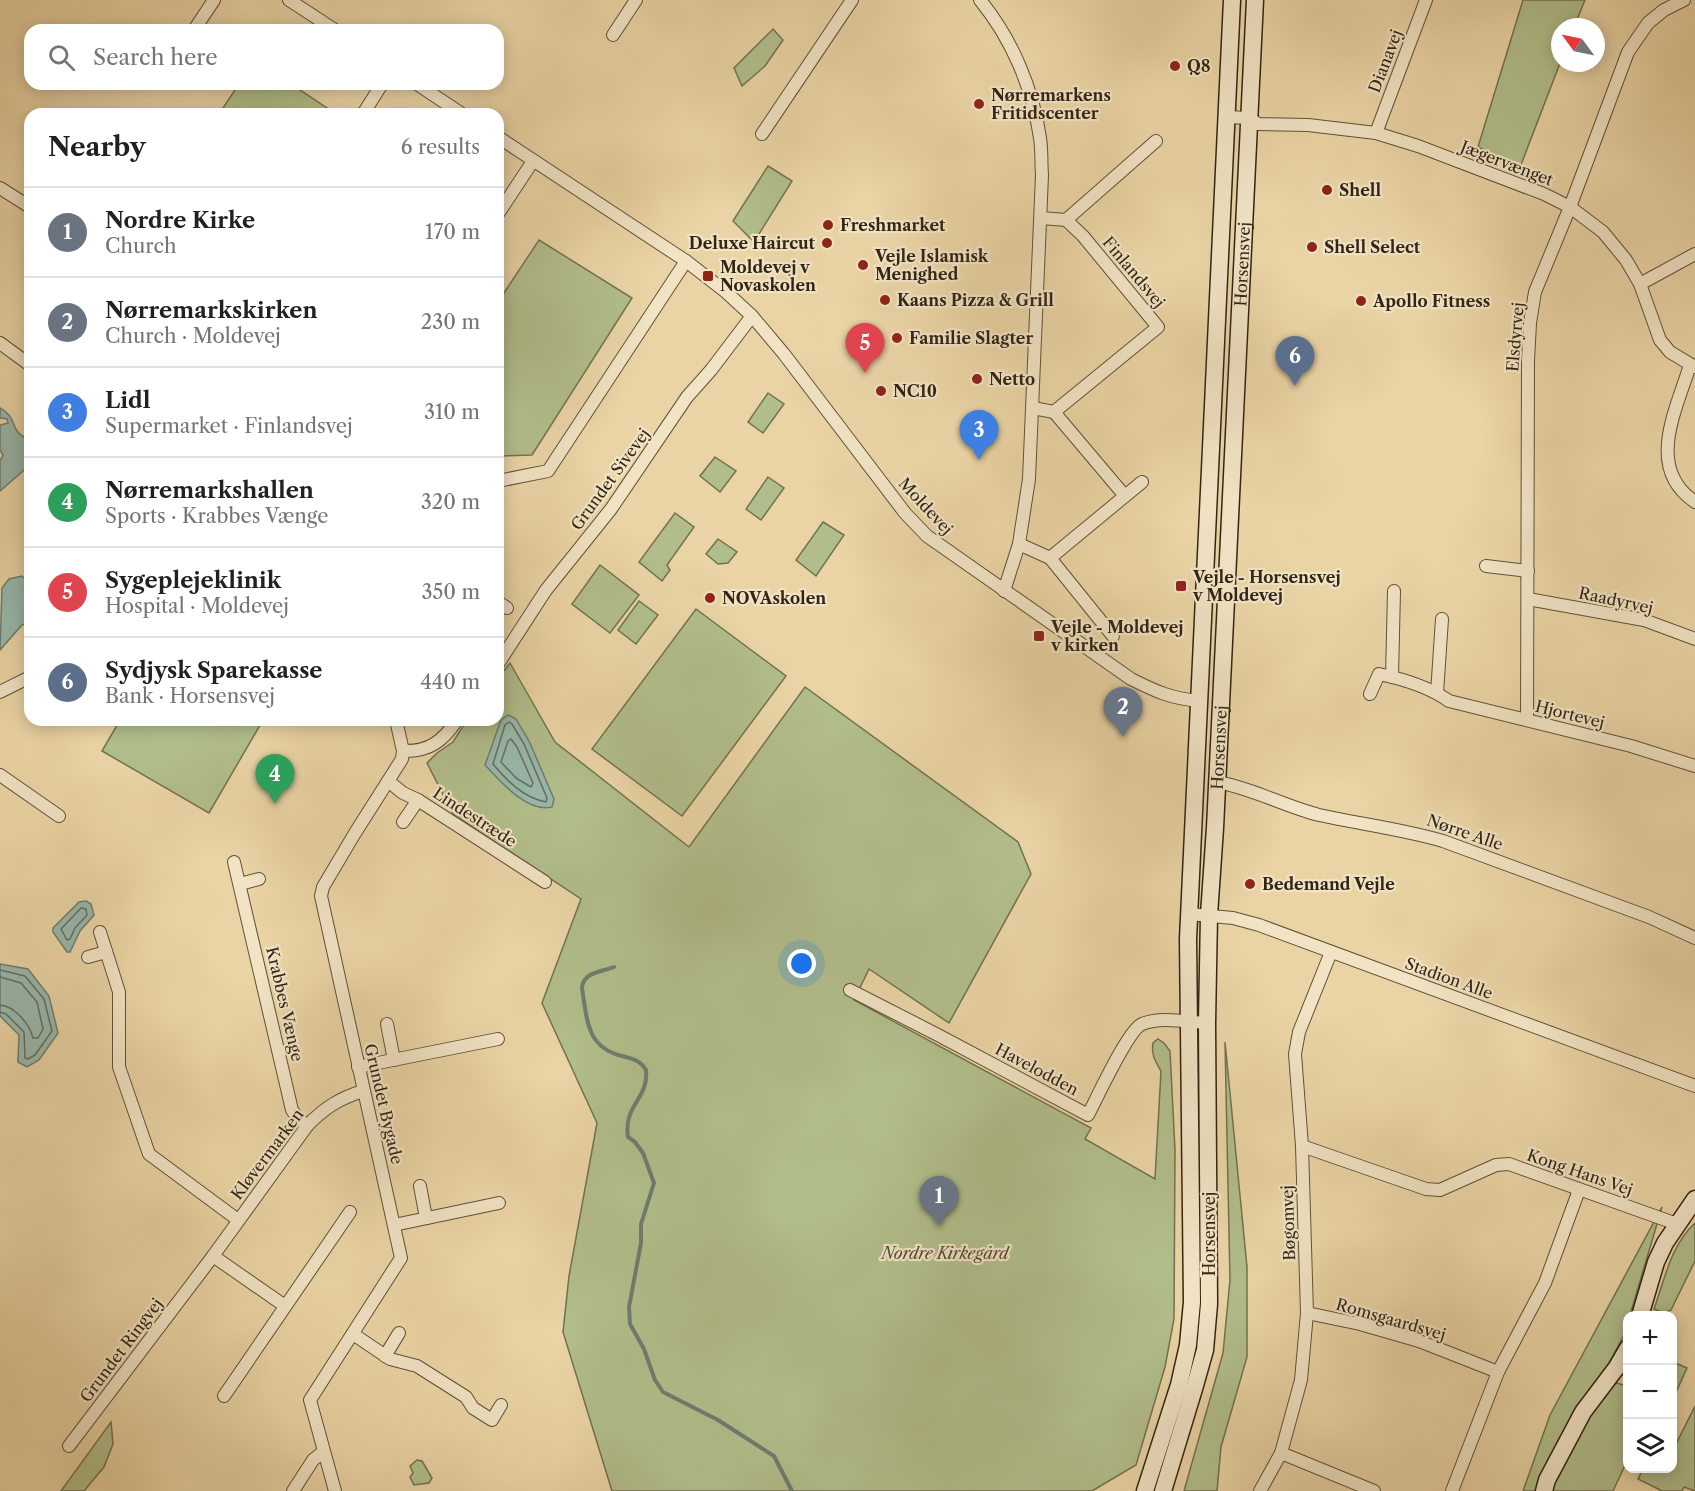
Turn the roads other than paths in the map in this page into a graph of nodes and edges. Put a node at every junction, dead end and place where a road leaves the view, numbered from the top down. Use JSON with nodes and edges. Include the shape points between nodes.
{"nodes":[{"id":1,"x":213,"y":0,"type":"edge"},
{"id":2,"x":289,"y":0,"type":"edge"},
{"id":3,"x":636,"y":0,"type":"edge"},
{"id":4,"x":852,"y":0,"type":"edge"},
{"id":5,"x":980,"y":0,"type":"edge"},
{"id":6,"x":1234,"y":0,"type":"edge"},
{"id":7,"x":1255,"y":0,"type":"edge"},
{"id":8,"x":1426,"y":0,"type":"edge"},
{"id":9,"x":1684,"y":0,"type":"edge"},
{"id":10,"x":198,"y":24,"type":"edge"},
{"id":11,"x":326,"y":24,"type":"edge"},
{"id":12,"x":613,"y":35,"type":"dead end"},
{"id":13,"x":378,"y":90,"type":"edge"},
{"id":14,"x":426,"y":90,"type":"edge"},
{"id":15,"x":367,"y":108,"type":"edge"},
{"id":16,"x":453,"y":108,"type":"edge"},
{"id":17,"x":1226,"y":117,"type":"junction"},
{"id":18,"x":1249,"y":118,"type":"junction"},
{"id":19,"x":1376,"y":133,"type":"junction"},
{"id":20,"x":762,"y":134,"type":"dead end"},
{"id":21,"x":504,"y":141,"type":"edge"},
{"id":22,"x":1156,"y":141,"type":"dead end"},
{"id":23,"x":533,"y":160,"type":"junction"},
{"id":24,"x":0,"y":188,"type":"edge"},
{"id":25,"x":24,"y":203,"type":"edge"},
{"id":26,"x":504,"y":205,"type":"edge"},
{"id":27,"x":1570,"y":207,"type":"junction"},
{"id":28,"x":1041,"y":218,"type":"junction"},
{"id":29,"x":1066,"y":219,"type":"junction"},
{"id":30,"x":1242,"y":249,"type":"junction"},
{"id":31,"x":1695,"y":254,"type":"edge"},
{"id":32,"x":687,"y":261,"type":"junction"},
{"id":33,"x":1640,"y":284,"type":"junction"},
{"id":34,"x":752,"y":316,"type":"junction"},
{"id":35,"x":0,"y":343,"type":"edge"},
{"id":36,"x":24,"y":361,"type":"edge"},
{"id":37,"x":1693,"y":366,"type":"edge"},
{"id":38,"x":1033,"y":408,"type":"junction"},
{"id":39,"x":1054,"y":412,"type":"junction"},
{"id":40,"x":1231,"y":479,"type":"junction"},
{"id":41,"x":504,"y":481,"type":"edge"},
{"id":42,"x":1142,"y":482,"type":"dead end"},
{"id":43,"x":1125,"y":496,"type":"junction"},
{"id":44,"x":1695,"y":502,"type":"edge"},
{"id":45,"x":1019,"y":544,"type":"junction"},
{"id":46,"x":1050,"y":558,"type":"junction"},
{"id":47,"x":1486,"y":566,"type":"dead end"},
{"id":48,"x":1528,"y":571,"type":"junction"},
{"id":49,"x":1004,"y":591,"type":"junction"},
{"id":50,"x":1394,"y":591,"type":"dead end"},
{"id":51,"x":1528,"y":599,"type":"junction"},
{"id":52,"x":1442,"y":619,"type":"dead end"},
{"id":53,"x":1113,"y":636,"type":"dead end"},
{"id":54,"x":1695,"y":639,"type":"edge"},
{"id":55,"x":504,"y":655,"type":"edge"},
{"id":56,"x":1392,"y":677,"type":"junction"},
{"id":57,"x":24,"y":680,"type":"edge"},
{"id":58,"x":0,"y":692,"type":"edge"},
{"id":59,"x":1437,"y":693,"type":"junction"},
{"id":60,"x":1370,"y":694,"type":"dead end"},
{"id":61,"x":1199,"y":701,"type":"junction"},
{"id":62,"x":1527,"y":720,"type":"junction"},
{"id":63,"x":397,"y":726,"type":"edge"},
{"id":64,"x":453,"y":726,"type":"edge"},
{"id":65,"x":403,"y":751,"type":"junction"},
{"id":66,"x":1695,"y":766,"type":"edge"},
{"id":67,"x":0,"y":776,"type":"edge"},
{"id":68,"x":388,"y":781,"type":"junction"},
{"id":69,"x":1217,"y":782,"type":"junction"},
{"id":70,"x":418,"y":800,"type":"junction"},
{"id":71,"x":58,"y":816,"type":"dead end"},
{"id":72,"x":404,"y":822,"type":"dead end"},
{"id":73,"x":1215,"y":828,"type":"junction"},
{"id":74,"x":234,"y":862,"type":"dead end"},
{"id":75,"x":259,"y":879,"type":"dead end"},
{"id":76,"x":545,"y":882,"type":"dead end"},
{"id":77,"x":240,"y":884,"type":"junction"},
{"id":78,"x":1189,"y":914,"type":"junction"},
{"id":79,"x":1209,"y":915,"type":"junction"},
{"id":80,"x":100,"y":932,"type":"dead end"},
{"id":81,"x":1695,"y":938,"type":"edge"},
{"id":82,"x":106,"y":952,"type":"junction"},
{"id":83,"x":1331,"y":952,"type":"junction"},
{"id":84,"x":88,"y":957,"type":"dead end"},
{"id":85,"x":850,"y":990,"type":"dead end"},
{"id":86,"x":1188,"y":1022,"type":"junction"},
{"id":87,"x":1207,"y":1023,"type":"junction"},
{"id":88,"x":387,"y":1024,"type":"dead end"},
{"id":89,"x":498,"y":1039,"type":"dead end"},
{"id":90,"x":394,"y":1060,"type":"junction"},
{"id":91,"x":358,"y":1067,"type":"junction"},
{"id":92,"x":1695,"y":1086,"type":"edge"},
{"id":93,"x":363,"y":1091,"type":"junction"},
{"id":94,"x":307,"y":1126,"type":"junction"},
{"id":95,"x":1302,"y":1146,"type":"junction"},
{"id":96,"x":420,"y":1186,"type":"dead end"},
{"id":97,"x":1579,"y":1190,"type":"junction"},
{"id":98,"x":1695,"y":1199,"type":"edge"},
{"id":99,"x":499,"y":1203,"type":"dead end"},
{"id":100,"x":350,"y":1212,"type":"dead end"},
{"id":101,"x":426,"y":1218,"type":"junction"},
{"id":102,"x":238,"y":1220,"type":"junction"},
{"id":103,"x":1677,"y":1224,"type":"junction"},
{"id":104,"x":394,"y":1225,"type":"junction"},
{"id":105,"x":213,"y":1256,"type":"junction"},
{"id":106,"x":200,"y":1273,"type":"joint"},
{"id":107,"x":285,"y":1306,"type":"junction"},
{"id":108,"x":1641,"y":1311,"type":"edge"},
{"id":109,"x":1307,"y":1312,"type":"junction"},
{"id":110,"x":399,"y":1333,"type":"dead end"},
{"id":111,"x":353,"y":1334,"type":"junction"},
{"id":112,"x":385,"y":1356,"type":"junction"},
{"id":113,"x":1623,"y":1357,"type":"edge"},
{"id":114,"x":1498,"y":1372,"type":"junction"},
{"id":115,"x":224,"y":1396,"type":"dead end"},
{"id":116,"x":501,"y":1405,"type":"dead end"},
{"id":117,"x":69,"y":1446,"type":"dead end"},
{"id":118,"x":323,"y":1452,"type":"junction"},
{"id":119,"x":1281,"y":1454,"type":"junction"},
{"id":120,"x":293,"y":1491,"type":"edge"},
{"id":121,"x":335,"y":1491,"type":"edge"},
{"id":122,"x":1145,"y":1491,"type":"edge"},
{"id":123,"x":1163,"y":1491,"type":"edge"},
{"id":124,"x":1260,"y":1491,"type":"edge"},
{"id":125,"x":1374,"y":1491,"type":"edge"},
{"id":126,"x":1452,"y":1491,"type":"edge"},
{"id":127,"x":1544,"y":1491,"type":"edge"}],
"edges":[{"from":1,"to":10,"type":"street"},
{"from":2,"to":11,"type":"street"},
{"from":3,"to":12,"type":"street"},
{"from":4,"to":20,"type":"street"},
{"from":5,"to":28,"type":"street","via":[[1024,75],[1040,138]]},
{"from":6,"to":17,"type":"main road","name":"Horsensvej"},
{"from":6,"to":18,"type":"main road","via":[[1241,16],[1237,108]]},
{"from":7,"to":18,"type":"main road","name":"Horsensvej"},
{"from":8,"to":19,"type":"street","name":"Dianavej"},
{"from":9,"to":27,"type":"street","name":"Elsdyrvej","via":[[1648,23],[1628,52]]},
{"from":13,"to":15,"type":"street"},
{"from":14,"to":16,"type":"street"},
{"from":17,"to":18,"type":"street","name":"Jægervænget"},
{"from":17,"to":30,"type":"main road","via":[[1239,127],[1234,229]]},
{"from":17,"to":61,"type":"main road","name":"Horsensvej"},
{"from":18,"to":19,"type":"street","name":"Jægervænget","via":[[1258,124]]},
{"from":18,"to":30,"type":"main road","name":"Horsensvej"},
{"from":19,"to":27,"type":"street","name":"Jægervænget","via":[[1526,187]]},
{"from":21,"to":23,"type":"street","name":"Moldevej"},
{"from":22,"to":29,"type":"street"},
{"from":23,"to":26,"type":"street"},
{"from":23,"to":32,"type":"street","name":"Moldevej"},
{"from":24,"to":25,"type":"street"},
{"from":27,"to":33,"type":"street","name":"Jægervænget","via":[[1603,232]]},
{"from":27,"to":48,"type":"street","name":"Elsdyrvej","via":[[1535,292],[1530,323]]},
{"from":28,"to":29,"type":"street"},
{"from":28,"to":38,"type":"street"},
{"from":29,"to":39,"type":"street","name":"Finlandsvej","via":[[1158,327]]},
{"from":30,"to":40,"type":"main road","name":"Horsensvej"},
{"from":31,"to":33,"type":"street"},
{"from":32,"to":34,"type":"street","name":"Moldevej"},
{"from":32,"to":41,"type":"street","via":[[548,471]]},
{"from":33,"to":37,"type":"street","name":"Jægervænget","via":[[1660,340],[1670,352]]},
{"from":34,"to":49,"type":"street","name":"Moldevej","via":[[905,513],[935,543]]},
{"from":34,"to":55,"type":"street","name":"Grundet Sivevej","via":[[687,397]]},
{"from":35,"to":36,"type":"street"},
{"from":37,"to":44,"type":"street","via":[[1668,433],[1666,452],[1674,480]]},
{"from":38,"to":39,"type":"street"},
{"from":38,"to":45,"type":"street","via":[[1029,479]]},
{"from":39,"to":43,"type":"street"},
{"from":40,"to":61,"type":"main road","via":[[1221,521],[1212,679],[1207,695]]},
{"from":40,"to":69,"type":"main road","name":"Horsensvej"},
{"from":42,"to":43,"type":"street"},
{"from":43,"to":46,"type":"street"},
{"from":45,"to":46,"type":"street"},
{"from":45,"to":49,"type":"street"},
{"from":46,"to":53,"type":"street"},
{"from":47,"to":48,"type":"street"},
{"from":48,"to":51,"type":"street","name":"Elsdyrvej"},
{"from":49,"to":61,"type":"street","name":"Moldevej","via":[[1131,679],[1162,695]]},
{"from":50,"to":56,"type":"street"},
{"from":51,"to":54,"type":"street","name":"Raadyrvej","via":[[1644,620]]},
{"from":51,"to":62,"type":"street","name":"Elsdyrvej"},
{"from":52,"to":59,"type":"street"},
{"from":56,"to":59,"type":"street","name":"Hjortevej"},
{"from":56,"to":60,"type":"street","via":[[1379,674]]},
{"from":57,"to":58,"type":"street"},
{"from":59,"to":62,"type":"street","name":"Hjortevej","via":[[1449,701]]},
{"from":61,"to":73,"type":"main road","via":[[1210,721],[1207,796]]},
{"from":61,"to":78,"type":"main road","name":"Horsensvej"},
{"from":62,"to":66,"type":"street","name":"Hjortevej"},
{"from":63,"to":65,"type":"street"},
{"from":64,"to":65,"type":"street","via":[[427,749]]},
{"from":65,"to":68,"type":"street","name":"Grundet Bygade"},
{"from":67,"to":71,"type":"street"},
{"from":68,"to":70,"type":"street","name":"Lindestræde"},
{"from":68,"to":91,"type":"street","name":"Grundet Bygade","via":[[323,887],[321,897]]},
{"from":69,"to":73,"type":"main road","name":"Horsensvej"},
{"from":69,"to":81,"type":"street","name":"Nørre Alle","via":[[1320,815],[1443,841],[1649,917]]},
{"from":70,"to":72,"type":"street"},
{"from":70,"to":76,"type":"street","name":"Lindestræde"},
{"from":73,"to":79,"type":"main road","name":"Horsensvej"},
{"from":74,"to":77,"type":"street","name":"Krabbes Vænge"},
{"from":75,"to":77,"type":"street"},
{"from":77,"to":94,"type":"street","name":"Krabbes Vænge","via":[[292,1110]]},
{"from":78,"to":79,"type":"street","name":"Stadion Alle"},
{"from":78,"to":86,"type":"main road","name":"Horsensvej"},
{"from":79,"to":83,"type":"street","name":"Stadion Alle","via":[[1259,925]]},
{"from":79,"to":87,"type":"main road","name":"Horsensvej"},
{"from":80,"to":82,"type":"street"},
{"from":82,"to":84,"type":"street"},
{"from":82,"to":102,"type":"street","via":[[118,992],[119,1067],[149,1154]]},
{"from":83,"to":92,"type":"street","name":"Stadion Alle"},
{"from":83,"to":95,"type":"street","name":"Bøgomvej","via":[[1299,1032],[1295,1054]]},
{"from":85,"to":86,"type":"street","name":"Havelodden","via":[[1088,1115],[1129,1038],[1140,1025],[1155,1020]]},
{"from":86,"to":87,"type":"street","name":"Havelodden"},
{"from":86,"to":122,"type":"main road","name":"Horsensvej","via":[[1192,1302],[1179,1385]]},
{"from":87,"to":123,"type":"main road","name":"Horsensvej","via":[[1209,1304],[1204,1350]]},
{"from":88,"to":90,"type":"street"},
{"from":89,"to":90,"type":"street"},
{"from":90,"to":91,"type":"street"},
{"from":91,"to":93,"type":"street","name":"Grundet Bygade"},
{"from":93,"to":94,"type":"street","name":"Kløvermarken","via":[[336,1101]]},
{"from":93,"to":104,"type":"street","name":"Grundet Bygade"},
{"from":94,"to":102,"type":"street","name":"Kløvermarken"},
{"from":95,"to":97,"type":"street","name":"Kong Hans Vej","via":[[1426,1189],[1440,1190],[1496,1165],[1509,1164]]},
{"from":95,"to":109,"type":"street","name":"Bøgomvej"},
{"from":96,"to":101,"type":"street"},
{"from":97,"to":103,"type":"street","name":"Kong Hans Vej"},
{"from":97,"to":114,"type":"street","via":[[1545,1283]]},
{"from":98,"to":103,"type":"main road"},
{"from":99,"to":101,"type":"street"},
{"from":100,"to":107,"type":"street"},
{"from":101,"to":104,"type":"street"},
{"from":102,"to":105,"type":"street","name":"Kløvermarken"},
{"from":103,"to":108,"type":"main road","via":[[1656,1262]]},
{"from":104,"to":111,"type":"street","name":"Grundet Bygade","via":[[401,1258]]},
{"from":105,"to":106,"type":"street","name":"Kløvermarken"},
{"from":105,"to":107,"type":"street"},
{"from":106,"to":117,"type":"street","name":"Grundet Ringvej"},
{"from":107,"to":115,"type":"street"},
{"from":109,"to":114,"type":"street","name":"Romsgaardsvej","via":[[1419,1341]]},
{"from":109,"to":119,"type":"street","name":"Bøgomvej","via":[[1301,1380]]},
{"from":110,"to":112,"type":"street"},
{"from":111,"to":112,"type":"street"},
{"from":111,"to":118,"type":"street","name":"Grundet Bygade","via":[[310,1400]]},
{"from":112,"to":116,"type":"street","via":[[417,1365],[466,1397],[472,1408],[492,1420]]},
{"from":113,"to":127,"type":"main road","via":[[1583,1412]]},
{"from":114,"to":126,"type":"street"},
{"from":118,"to":120,"type":"street","via":[[313,1460]]},
{"from":118,"to":121,"type":"street","name":"Grundet Bygade"},
{"from":119,"to":124,"type":"street","name":"Bøgomvej"},
{"from":119,"to":125,"type":"street"}]}
